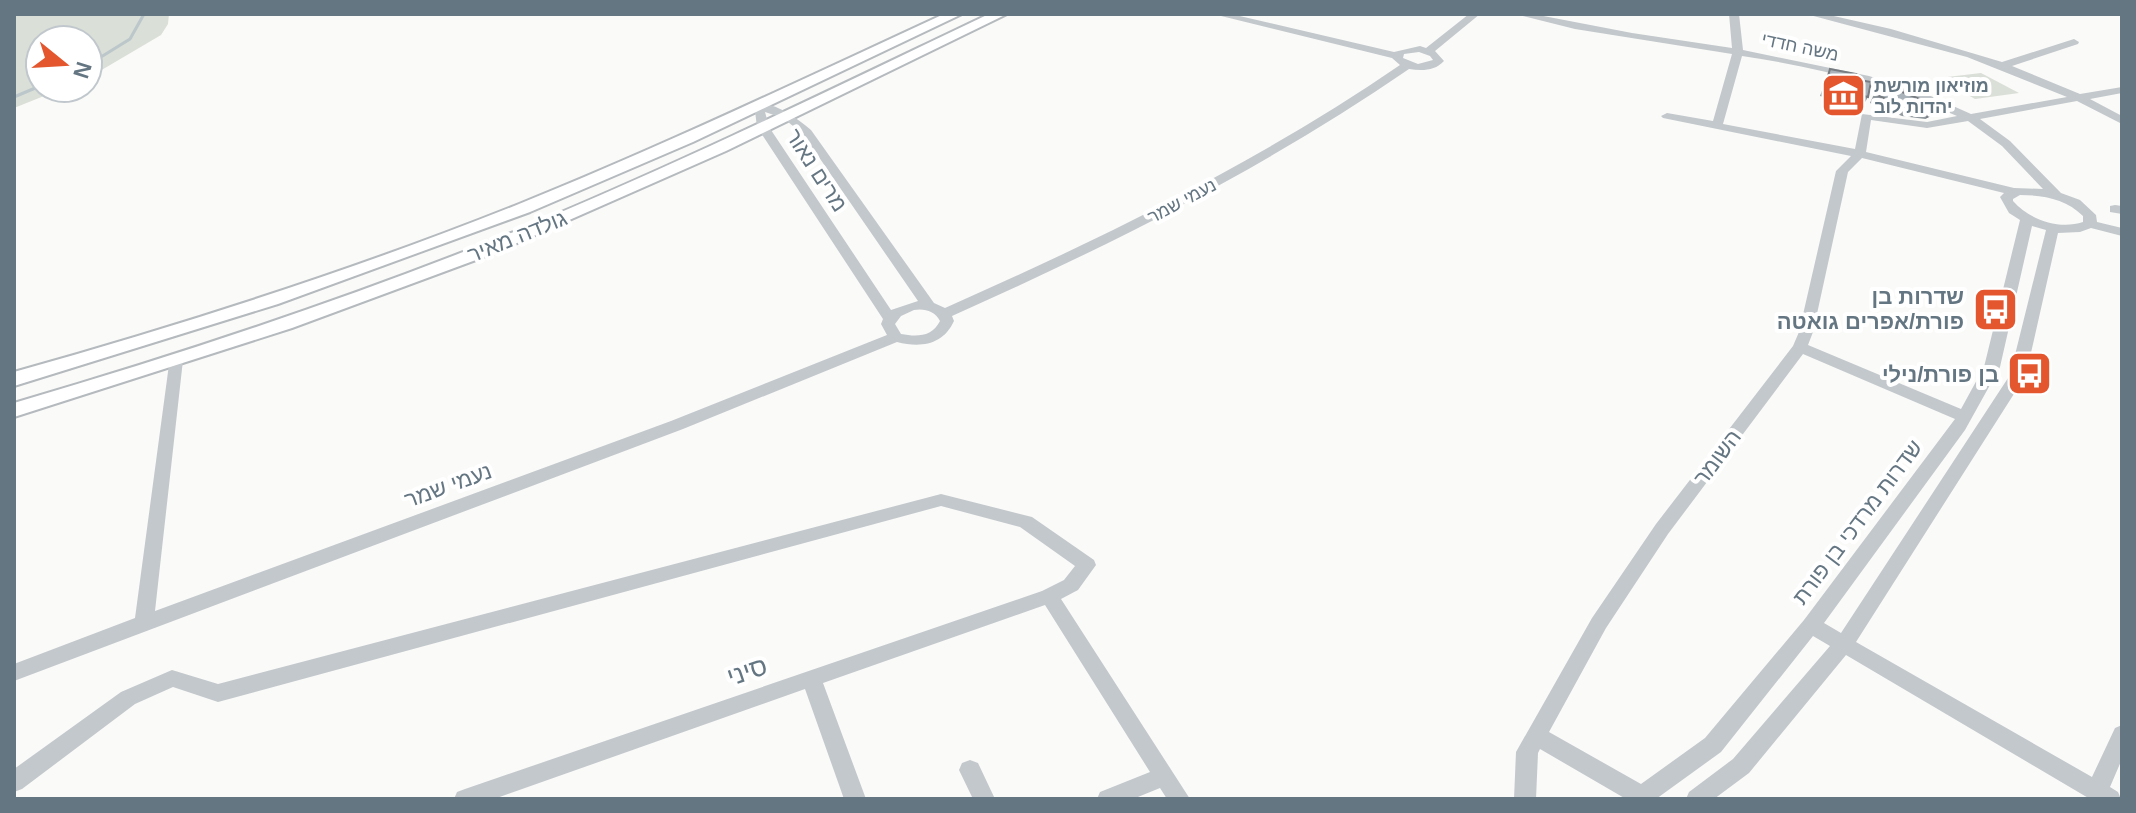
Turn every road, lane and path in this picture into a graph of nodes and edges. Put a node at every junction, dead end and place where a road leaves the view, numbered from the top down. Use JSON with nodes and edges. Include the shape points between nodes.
{"nodes":[{"id":1,"x":955,"y":14,"type":"edge"},
{"id":2,"x":1000,"y":14,"type":"edge"},
{"id":3,"x":1218,"y":14,"type":"edge"},
{"id":4,"x":1247,"y":14,"type":"edge"},
{"id":5,"x":1475,"y":14,"type":"edge"},
{"id":6,"x":1520,"y":14,"type":"edge"},
{"id":7,"x":1734,"y":14,"type":"edge"},
{"id":8,"x":1811,"y":14,"type":"edge"},
{"id":9,"x":2074,"y":42,"type":"dead end"},
{"id":10,"x":1428,"y":51,"type":"junction"},
{"id":11,"x":1738,"y":53,"type":"junction"},
{"id":12,"x":1402,"y":57,"type":"junction"},
{"id":13,"x":2000,"y":66,"type":"junction"},
{"id":14,"x":2122,"y":90,"type":"edge"},
{"id":15,"x":2078,"y":97,"type":"junction"},
{"id":16,"x":758,"y":105,"type":"junction"},
{"id":17,"x":787,"y":116,"type":"junction"},
{"id":18,"x":1667,"y":116,"type":"dead end"},
{"id":19,"x":1971,"y":119,"type":"junction"},
{"id":20,"x":2122,"y":121,"type":"edge"},
{"id":21,"x":1717,"y":126,"type":"junction"},
{"id":22,"x":763,"y":127,"type":"junction"},
{"id":23,"x":1855,"y":157,"type":"junction"},
{"id":24,"x":2015,"y":192,"type":"junction"},
{"id":25,"x":2056,"y":195,"type":"junction"},
{"id":26,"x":2027,"y":219,"type":"junction"},
{"id":27,"x":2090,"y":220,"type":"junction"},
{"id":28,"x":2122,"y":222,"type":"edge"},
{"id":29,"x":2053,"y":227,"type":"junction"},
{"id":30,"x":2122,"y":232,"type":"edge"},
{"id":31,"x":929,"y":306,"type":"junction"},
{"id":32,"x":944,"y":314,"type":"junction"},
{"id":33,"x":893,"y":328,"type":"junction"},
{"id":34,"x":1800,"y":347,"type":"junction"},
{"id":35,"x":175,"y":360,"type":"junction"},
{"id":36,"x":14,"y":379,"type":"edge"},
{"id":37,"x":14,"y":410,"type":"edge"},
{"id":38,"x":1965,"y":417,"type":"junction"},
{"id":39,"x":1049,"y":596,"type":"junction"},
{"id":40,"x":144,"y":622,"type":"junction"},
{"id":41,"x":1811,"y":625,"type":"junction"},
{"id":42,"x":1844,"y":644,"type":"junction"},
{"id":43,"x":14,"y":673,"type":"edge"},
{"id":44,"x":811,"y":678,"type":"junction"},
{"id":45,"x":2122,"y":734,"type":"edge"},
{"id":46,"x":1537,"y":736,"type":"junction"},
{"id":47,"x":970,"y":770,"type":"dead end"},
{"id":48,"x":1164,"y":776,"type":"junction"},
{"id":49,"x":524,"y":779,"type":"junction"},
{"id":50,"x":14,"y":782,"type":"edge"},
{"id":51,"x":2104,"y":795,"type":"edge"},
{"id":52,"x":1640,"y":798,"type":"edge"},
{"id":53,"x":465,"y":799,"type":"edge"},
{"id":54,"x":503,"y":799,"type":"edge"},
{"id":55,"x":855,"y":799,"type":"edge"},
{"id":56,"x":984,"y":799,"type":"edge"},
{"id":57,"x":1108,"y":799,"type":"edge"},
{"id":58,"x":1179,"y":799,"type":"edge"},
{"id":59,"x":1525,"y":799,"type":"edge"},
{"id":60,"x":1697,"y":799,"type":"edge"}],
"edges":[{"from":1,"to":16,"type":"main road","name":"גולדה מאיר"},
{"from":2,"to":17,"type":"main road","name":"גולדה מאיר"},
{"from":3,"to":12,"type":"street"},
{"from":4,"to":12,"type":"street"},
{"from":5,"to":10,"type":"street"},
{"from":6,"to":11,"type":"street","name":"משה חדדי","via":[[1625,37]]},
{"from":7,"to":11,"type":"street"},
{"from":8,"to":13,"type":"street","via":[[1900,33]]},
{"from":9,"to":13,"type":"street"},
{"from":10,"to":12,"type":"street"},
{"from":10,"to":12,"type":"street","name":"נעמי שמר","via":[[1438,57],[1437,64],[1424,67]]},
{"from":11,"to":19,"type":"street","name":"משה חדדי","via":[[1864,79]]},
{"from":11,"to":21,"type":"street"},
{"from":12,"to":32,"type":"street","name":"נעמי שמר","via":[[1309,130],[1188,198]]},
{"from":13,"to":15,"type":"street"},
{"from":14,"to":15,"type":"street"},
{"from":15,"to":19,"type":"street"},
{"from":15,"to":20,"type":"street"},
{"from":16,"to":17,"type":"street","name":"מרים נאור"},
{"from":16,"to":22,"type":"street","name":"מרים נאור"},
{"from":16,"to":36,"type":"main road","name":"גולדה מאיר","via":[[432,243],[225,315]]},
{"from":17,"to":22,"type":"main road","name":"גולדה מאיר"},
{"from":17,"to":31,"type":"street","name":"מרים נאור","via":[[807,132]]},
{"from":18,"to":21,"type":"street"},
{"from":19,"to":23,"type":"street","name":"השומר","via":[[1927,125],[1866,116]]},
{"from":19,"to":25,"type":"street","name":"משה חדדי","via":[[2000,138]]},
{"from":21,"to":23,"type":"street"},
{"from":22,"to":33,"type":"street","name":"מרים נאור"},
{"from":22,"to":35,"type":"main road","name":"גולדה מאיר","via":[[490,247]]},
{"from":23,"to":24,"type":"street"},
{"from":23,"to":34,"type":"street","name":"השומר","via":[[1842,171]]},
{"from":24,"to":25,"type":"street"},
{"from":24,"to":26,"type":"street","via":[[2007,202]]},
{"from":25,"to":27,"type":"street","via":[[2078,205]]},
{"from":26,"to":29,"type":"street"},
{"from":26,"to":38,"type":"street","name":"שדרות מרדכי בן פורת","via":[[1992,367]]},
{"from":27,"to":28,"type":"street"},
{"from":27,"to":29,"type":"street","via":[[2076,229]]},
{"from":27,"to":30,"type":"street"},
{"from":29,"to":42,"type":"street","via":[[2018,375]]},
{"from":31,"to":32,"type":"street"},
{"from":31,"to":33,"type":"street","name":"נעמי שמר","via":[[907,307]]},
{"from":32,"to":33,"type":"street","via":[[945,328],[933,337],[917,341]]},
{"from":33,"to":40,"type":"street","name":"נעמי שמר","via":[[625,446]]},
{"from":34,"to":38,"type":"street"},
{"from":34,"to":46,"type":"street","name":"השומר","via":[[1662,529],[1599,623]]},
{"from":35,"to":37,"type":"main road","name":"גולדה מאיר"},
{"from":35,"to":40,"type":"street"},
{"from":38,"to":41,"type":"street","name":"שדרות מרדכי בן פורת"},
{"from":39,"to":44,"type":"street","name":"סיני"},
{"from":39,"to":48,"type":"street"},
{"from":39,"to":50,"type":"street","name":"סיני","via":[[1071,585],[1087,565],[1026,522],[941,500],[218,693],[172,678],[128,698]]},
{"from":40,"to":43,"type":"street","name":"נעמי שמר"},
{"from":41,"to":42,"type":"street"},
{"from":41,"to":52,"type":"street","name":"שדרות מרדכי בן פורת","via":[[1713,745]]},
{"from":42,"to":51,"type":"street"},
{"from":42,"to":60,"type":"street","via":[[1741,766]]},
{"from":44,"to":49,"type":"street","name":"סיני"},
{"from":44,"to":55,"type":"street"},
{"from":45,"to":51,"type":"street"},
{"from":46,"to":52,"type":"street"},
{"from":46,"to":59,"type":"street","name":"השומר","via":[[1527,752]]},
{"from":47,"to":56,"type":"street"},
{"from":48,"to":57,"type":"street"},
{"from":48,"to":58,"type":"street"},
{"from":49,"to":53,"type":"street","name":"סיני"},
{"from":49,"to":54,"type":"street"}]}
